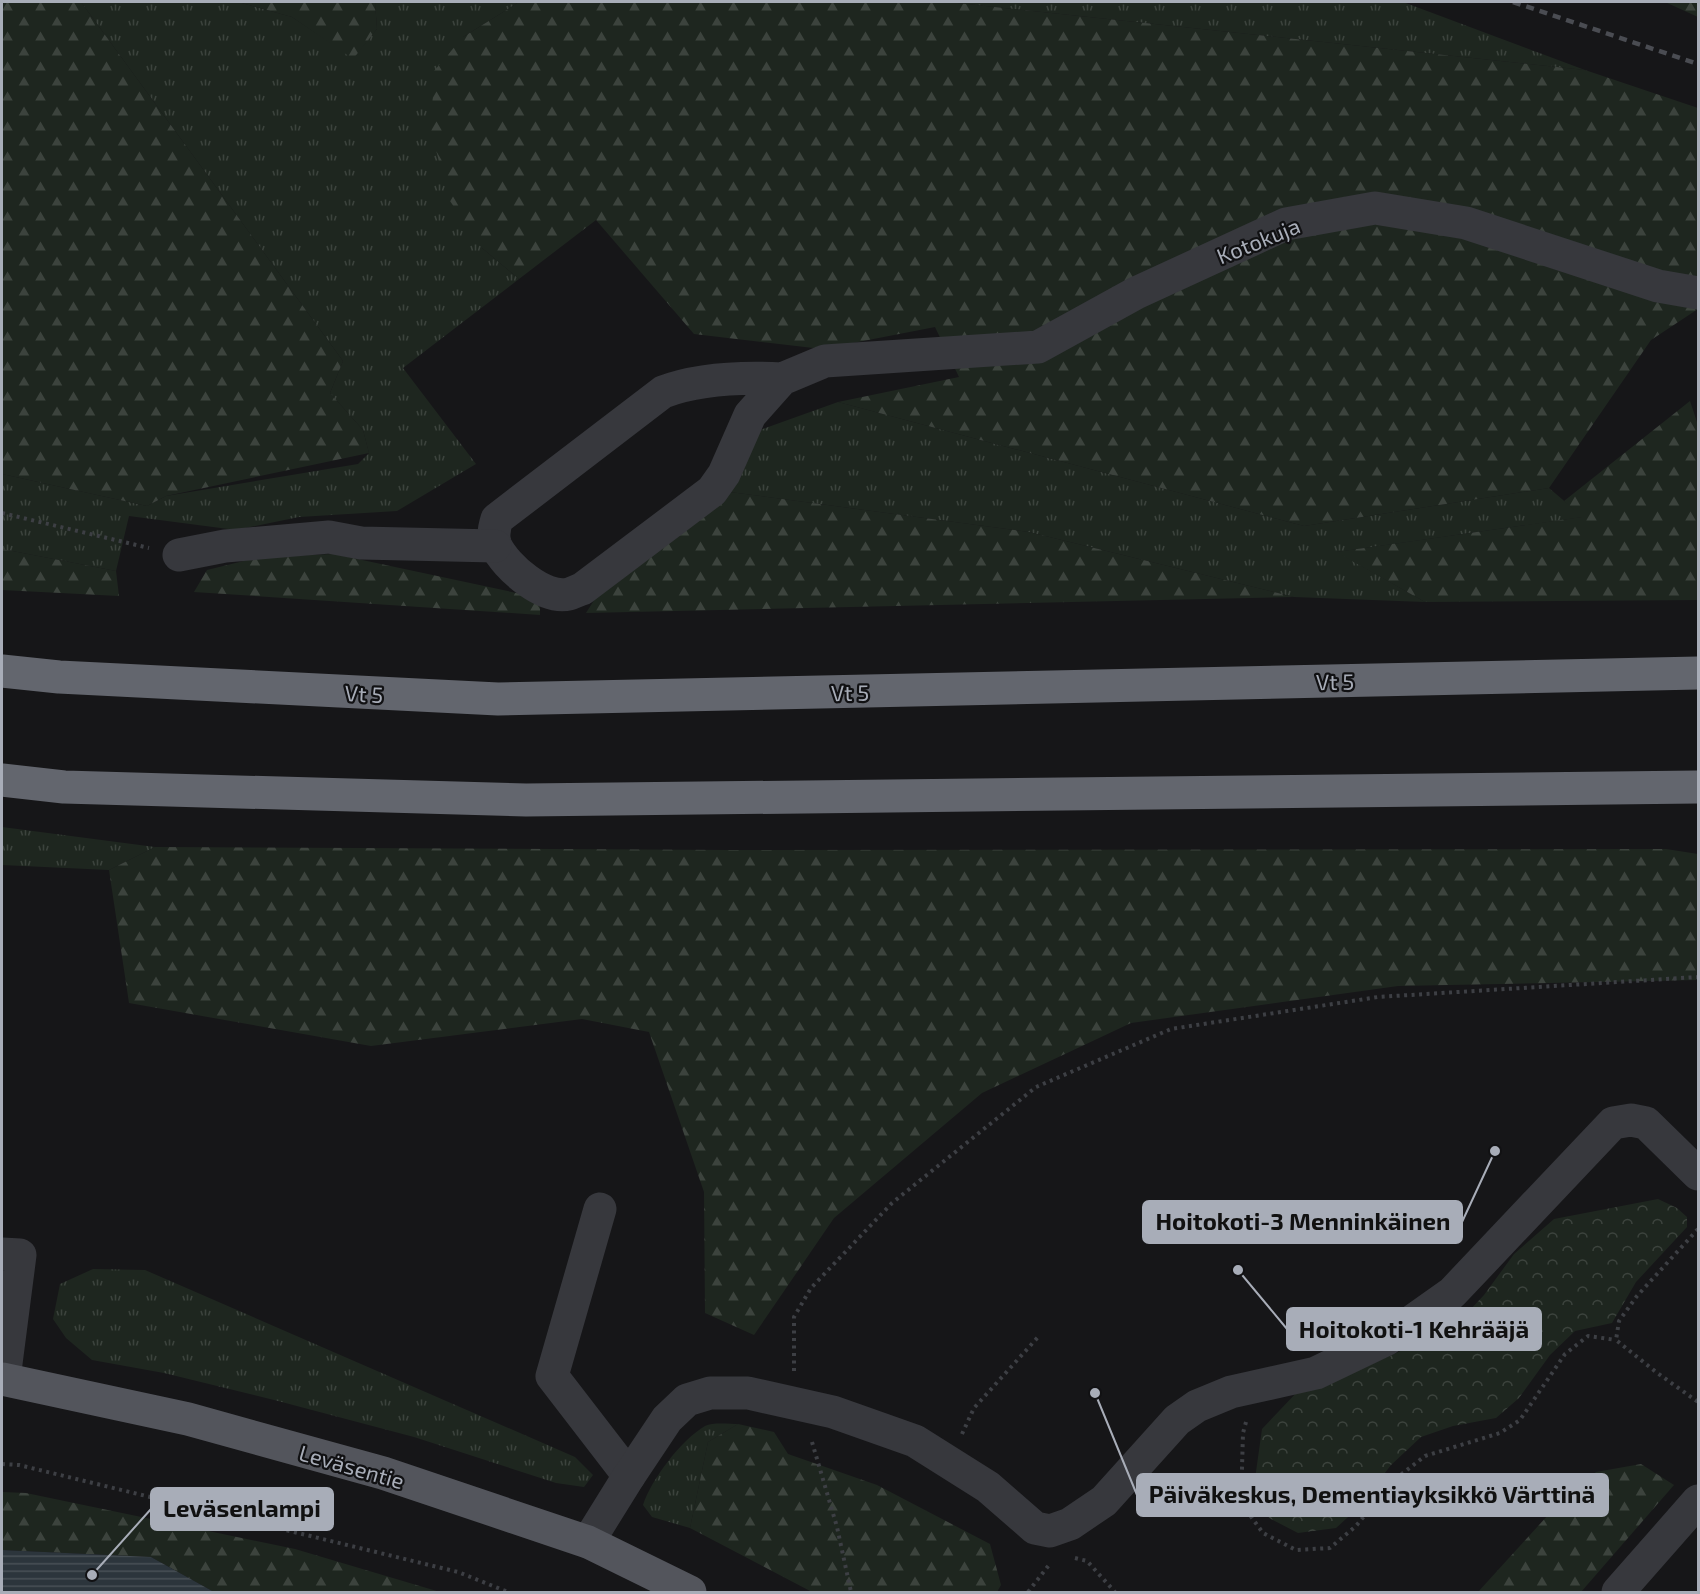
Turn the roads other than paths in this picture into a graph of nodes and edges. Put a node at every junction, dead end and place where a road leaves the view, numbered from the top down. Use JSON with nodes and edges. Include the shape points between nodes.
{"nodes":[{"id":1,"x":1698,"y":293,"type":"edge"},
{"id":2,"x":782,"y":379,"type":"junction"},
{"id":3,"x":495,"y":546,"type":"junction"},
{"id":4,"x":179,"y":555,"type":"road end"},
{"id":5,"x":2,"y":671,"type":"edge"},
{"id":6,"x":1698,"y":673,"type":"edge"},
{"id":7,"x":2,"y":780,"type":"edge"},
{"id":8,"x":1698,"y":787,"type":"edge"},
{"id":9,"x":1698,"y":1174,"type":"edge"},
{"id":10,"x":600,"y":1209,"type":"dead end"},
{"id":11,"x":2,"y":1254,"type":"edge"},
{"id":12,"x":3,"y":1379,"type":"edge"},
{"id":13,"x":628,"y":1476,"type":"junction"},
{"id":14,"x":1698,"y":1501,"type":"edge"},
{"id":15,"x":588,"y":1542,"type":"junction"},
{"id":16,"x":690,"y":1593,"type":"edge"},
{"id":17,"x":1618,"y":1593,"type":"edge"}],
"edges":[{"from":1,"to":2,"type":"street","name":"Kotokuja","via":[[1658,286],[1466,223],[1375,208],[1286,224],[1136,293],[1038,347],[825,361]]},
{"from":2,"to":3,"type":"street","via":[[684,384],[663,392],[497,519],[493,531]]},
{"from":2,"to":3,"type":"street","via":[[750,415],[724,474],[712,491],[582,589],[568,595],[536,587],[511,567]]},
{"from":3,"to":4,"type":"street","via":[[361,543],[329,537],[225,546]]},
{"from":5,"to":6,"type":"highway","name":"Vt 5","via":[[498,699]]},
{"from":7,"to":8,"type":"highway","via":[[64,787],[526,800]]},
{"from":9,"to":13,"type":"street","via":[[1646,1123],[1614,1123],[1452,1293],[1387,1339],[1316,1372],[1231,1392],[1197,1406],[1177,1420],[1104,1501],[1070,1524],[1050,1531],[1035,1528],[988,1487],[915,1442],[833,1412],[748,1393],[710,1393],[687,1401],[667,1419]]},
{"from":10,"to":13,"type":"street","via":[[552,1376]]},
{"from":11,"to":12,"type":"street","via":[[20,1255]]},
{"from":12,"to":15,"type":"main road","name":"Leväsentie","via":[[188,1419],[360,1467]]},
{"from":13,"to":15,"type":"street"},
{"from":14,"to":17,"type":"street"},
{"from":15,"to":16,"type":"main road","name":"Leväsentie"}]}
